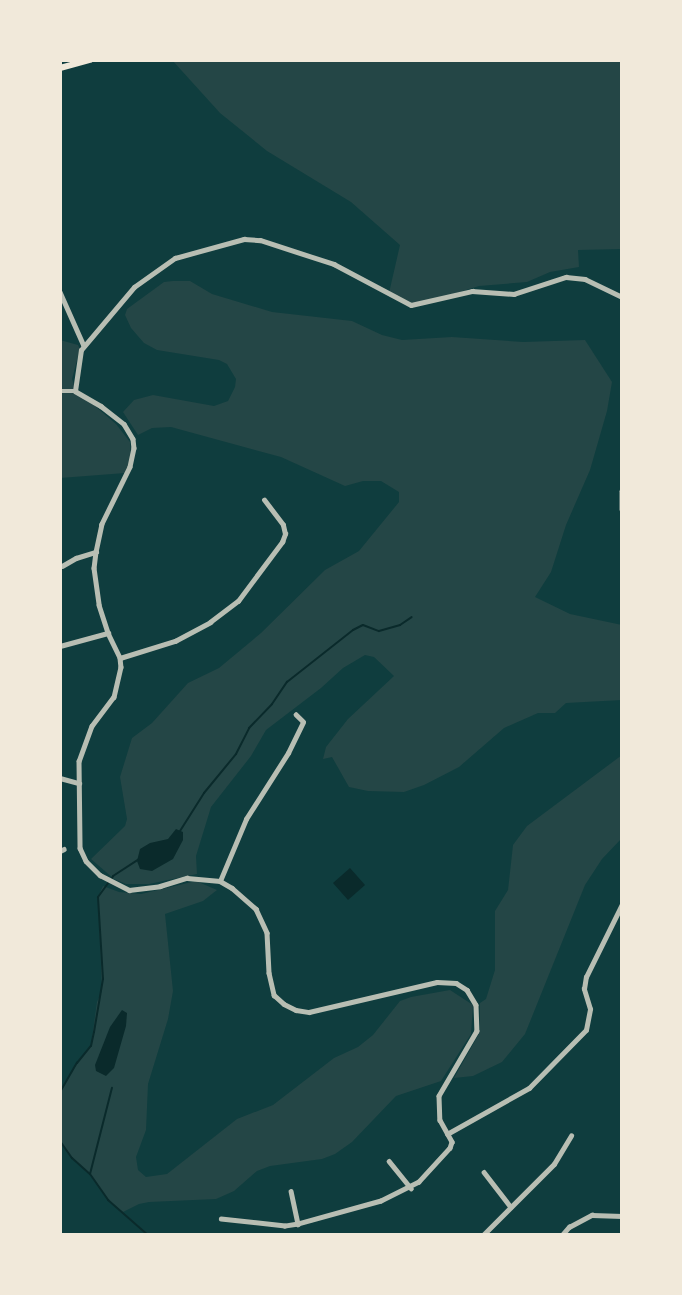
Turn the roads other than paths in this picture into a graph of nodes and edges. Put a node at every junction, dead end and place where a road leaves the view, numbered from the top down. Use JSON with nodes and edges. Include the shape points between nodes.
{"nodes":[{"id":1,"x":90,"y":60,"type":"edge"},
{"id":2,"x":60,"y":68,"type":"edge"},
{"id":3,"x":60,"y":292,"type":"edge"},
{"id":4,"x":622,"y":297,"type":"edge"},
{"id":5,"x":84,"y":346,"type":"junction"},
{"id":6,"x":75,"y":391,"type":"junction"},
{"id":7,"x":60,"y":392,"type":"edge"},
{"id":8,"x":622,"y":491,"type":"edge"},
{"id":9,"x":264,"y":500,"type":"dead end"},
{"id":10,"x":622,"y":509,"type":"edge"},
{"id":11,"x":96,"y":552,"type":"junction"},
{"id":12,"x":62,"y":566,"type":"dead end"},
{"id":13,"x":108,"y":633,"type":"junction"},
{"id":14,"x":60,"y":646,"type":"edge"},
{"id":15,"x":120,"y":657,"type":"junction"},
{"id":16,"x":296,"y":715,"type":"dead end"},
{"id":17,"x":60,"y":778,"type":"edge"},
{"id":18,"x":79,"y":783,"type":"junction"},
{"id":19,"x":220,"y":881,"type":"junction"},
{"id":20,"x":622,"y":904,"type":"edge"},
{"id":21,"x":447,"y":1134,"type":"junction"},
{"id":22,"x":571,"y":1136,"type":"dead end"},
{"id":23,"x":389,"y":1161,"type":"dead end"},
{"id":24,"x":484,"y":1172,"type":"dead end"},
{"id":25,"x":411,"y":1188,"type":"junction"},
{"id":26,"x":291,"y":1191,"type":"dead end"},
{"id":27,"x":511,"y":1207,"type":"junction"},
{"id":28,"x":622,"y":1216,"type":"edge"},
{"id":29,"x":221,"y":1219,"type":"dead end"},
{"id":30,"x":298,"y":1224,"type":"junction"},
{"id":31,"x":483,"y":1235,"type":"edge"},
{"id":32,"x":562,"y":1235,"type":"edge"}],
"edges":[{"from":1,"to":2,"type":"main road"},
{"from":3,"to":5,"type":"street"},
{"from":4,"to":5,"type":"street","via":[[585,279],[566,277],[514,294],[472,291],[411,305],[334,264],[255,238],[244,239],[175,258],[134,287]]},
{"from":5,"to":6,"type":"street"},
{"from":6,"to":7,"type":"street"},
{"from":6,"to":11,"type":"street","via":[[124,424],[133,439],[130,466],[102,524]]},
{"from":8,"to":10,"type":"street"},
{"from":9,"to":15,"type":"street","via":[[283,525],[285,534],[238,601],[210,622],[175,640]]},
{"from":11,"to":12,"type":"street"},
{"from":11,"to":13,"type":"street","via":[[96,587]]},
{"from":13,"to":14,"type":"street"},
{"from":13,"to":15,"type":"street"},
{"from":15,"to":18,"type":"street","via":[[118,687],[85,739]]},
{"from":16,"to":19,"type":"street","via":[[303,722],[246,819]]},
{"from":17,"to":18,"type":"street"},
{"from":18,"to":19,"type":"street","via":[[80,848],[100,875],[129,890],[188,878]]},
{"from":19,"to":21,"type":"street","via":[[256,909],[267,933],[271,986],[284,1004],[309,1012],[437,982],[456,983],[467,990],[476,1005],[477,1031],[439,1096],[440,1120]]},
{"from":20,"to":21,"type":"street","via":[[586,977],[584,989],[590,1009],[586,1030],[529,1088]]},
{"from":21,"to":25,"type":"street","via":[[452,1142],[450,1148]]},
{"from":22,"to":27,"type":"street","via":[[554,1164]]},
{"from":23,"to":25,"type":"street"},
{"from":24,"to":27,"type":"street"},
{"from":25,"to":30,"type":"street","via":[[381,1201]]},
{"from":26,"to":30,"type":"street"},
{"from":27,"to":31,"type":"street"},
{"from":28,"to":32,"type":"street","via":[[592,1215]]},
{"from":29,"to":30,"type":"street"}]}
